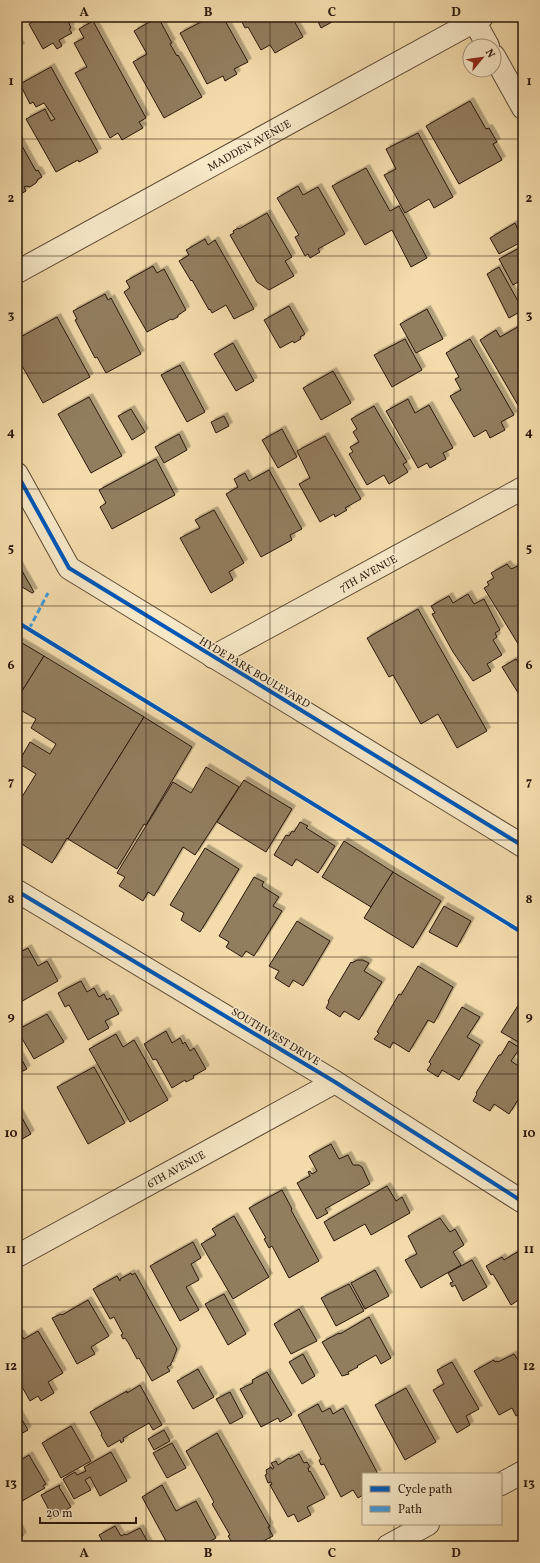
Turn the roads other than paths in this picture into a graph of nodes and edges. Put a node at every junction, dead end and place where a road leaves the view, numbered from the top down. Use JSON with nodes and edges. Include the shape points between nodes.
{"nodes":[{"id":1,"x":476,"y":18,"type":"edge"},
{"id":2,"x":485,"y":38,"type":"edge"},
{"id":3,"x":502,"y":70,"type":"edge"},
{"id":4,"x":523,"y":108,"type":"edge"},
{"id":5,"x":17,"y":272,"type":"edge"},
{"id":6,"x":17,"y":474,"type":"edge"},
{"id":7,"x":523,"y":488,"type":"edge"},
{"id":8,"x":213,"y":657,"type":"junction"},
{"id":9,"x":523,"y":846,"type":"edge"},
{"id":10,"x":17,"y":891,"type":"edge"},
{"id":11,"x":335,"y":1082,"type":"junction"},
{"id":12,"x":523,"y":1202,"type":"edge"},
{"id":13,"x":17,"y":1256,"type":"edge"},
{"id":14,"x":523,"y":1472,"type":"edge"},
{"id":15,"x":502,"y":1483,"type":"edge"},
{"id":16,"x":426,"y":1525,"type":"edge"},
{"id":17,"x":388,"y":1546,"type":"edge"}],
"edges":[{"from":1,"to":2,"type":"street"},
{"from":1,"to":5,"type":"street","name":"MADDEN AVENUE"},
{"from":3,"to":4,"type":"street"},
{"from":6,"to":8,"type":"street","name":"HYDE PARK BOULEVARD","via":[[70,568]]},
{"from":7,"to":8,"type":"street","name":"7TH AVENUE"},
{"from":8,"to":9,"type":"street","name":"HYDE PARK BOULEVARD"},
{"from":10,"to":11,"type":"street","name":"SOUTHWEST DRIVE"},
{"from":11,"to":12,"type":"street","name":"SOUTHWEST DRIVE"},
{"from":11,"to":13,"type":"street","name":"6TH AVENUE"},
{"from":14,"to":15,"type":"street"},
{"from":16,"to":17,"type":"street"}]}
